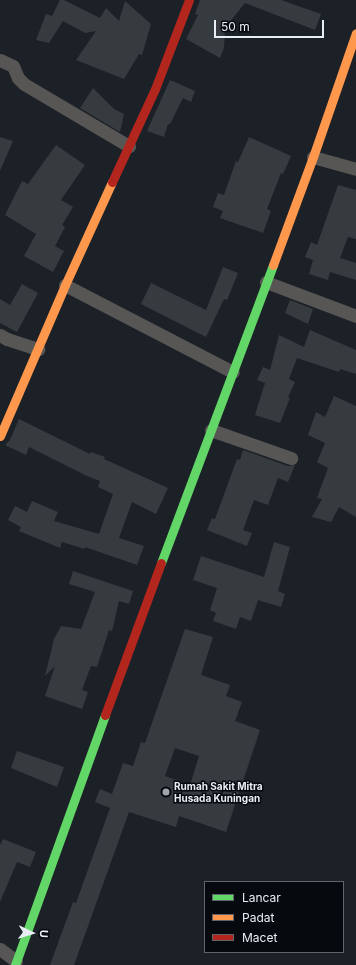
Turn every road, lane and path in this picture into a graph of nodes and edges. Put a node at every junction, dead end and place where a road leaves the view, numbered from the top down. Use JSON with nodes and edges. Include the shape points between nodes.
{"nodes":[{"id":1,"x":189,"y":0,"type":"edge"},
{"id":2,"x":356,"y":33,"type":"edge"},
{"id":3,"x":0,"y":60,"type":"edge"},
{"id":4,"x":129,"y":146,"type":"junction"},
{"id":5,"x":313,"y":157,"type":"junction"},
{"id":6,"x":356,"y":169,"type":"edge"},
{"id":7,"x":266,"y":282,"type":"junction"},
{"id":8,"x":65,"y":285,"type":"junction"},
{"id":9,"x":356,"y":316,"type":"edge"},
{"id":10,"x":0,"y":335,"type":"edge"},
{"id":11,"x":38,"y":349,"type":"junction"},
{"id":12,"x":233,"y":372,"type":"junction"},
{"id":13,"x":211,"y":430,"type":"junction"},
{"id":14,"x":0,"y":436,"type":"edge"},
{"id":15,"x":291,"y":458,"type":"dead end"},
{"id":16,"x":0,"y":949,"type":"edge"},
{"id":17,"x":16,"y":963,"type":"edge"}],
"edges":[{"from":1,"to":4,"type":"main road","via":[[155,89]]},
{"from":2,"to":5,"type":"main road"},
{"from":3,"to":4,"type":"street","via":[[13,66],[24,84]]},
{"from":4,"to":8,"type":"main road"},
{"from":5,"to":6,"type":"street"},
{"from":5,"to":7,"type":"main road"},
{"from":7,"to":9,"type":"street"},
{"from":7,"to":12,"type":"main road"},
{"from":8,"to":11,"type":"main road"},
{"from":8,"to":12,"type":"street"},
{"from":10,"to":11,"type":"street"},
{"from":11,"to":14,"type":"main road"},
{"from":12,"to":13,"type":"main road"},
{"from":13,"to":15,"type":"street"},
{"from":13,"to":17,"type":"main road","via":[[130,644]]},
{"from":16,"to":17,"type":"street"}]}
